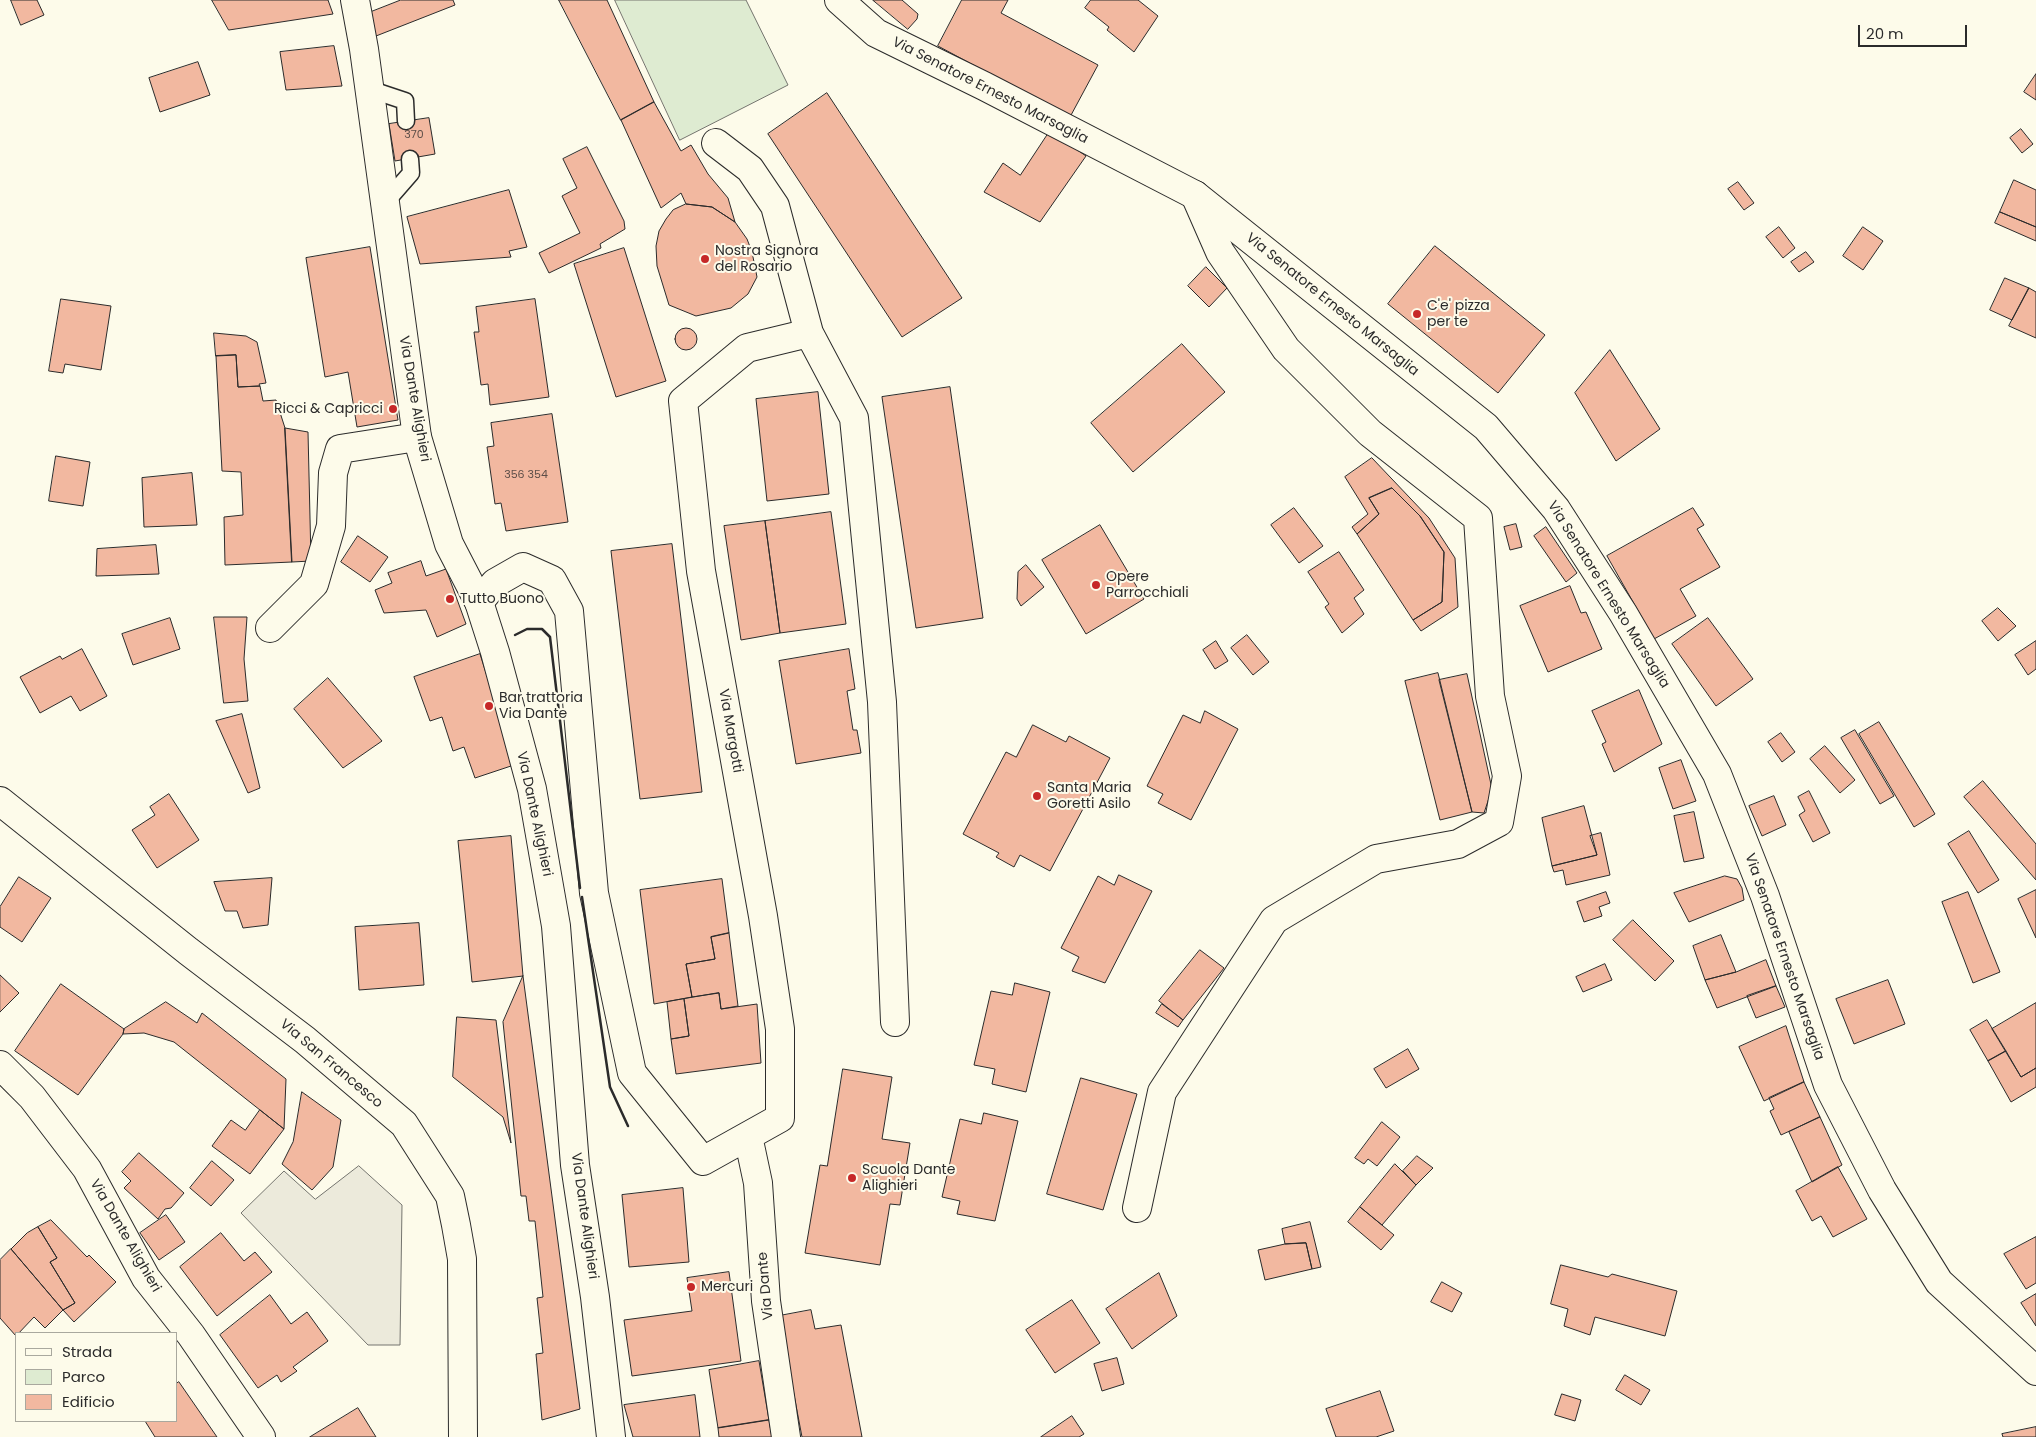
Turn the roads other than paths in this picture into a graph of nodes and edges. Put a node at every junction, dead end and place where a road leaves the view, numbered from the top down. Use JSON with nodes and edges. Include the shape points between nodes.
{"nodes":[{"id":1,"x":355,"y":0,"type":"edge"},
{"id":2,"x":839,"y":0,"type":"edge"},
{"id":3,"x":369,"y":89,"type":"junction"},
{"id":4,"x":406,"y":122,"type":"dead end"},
{"id":5,"x":716,"y":143,"type":"dead end"},
{"id":6,"x":410,"y":158,"type":"dead end"},
{"id":7,"x":1195,"y":196,"type":"junction"},
{"id":8,"x":384,"y":204,"type":"junction"},
{"id":9,"x":809,"y":332,"type":"junction"},
{"id":10,"x":417,"y":437,"type":"junction"},
{"id":11,"x":479,"y":602,"type":"junction"},
{"id":12,"x":270,"y":628,"type":"dead end"},
{"id":13,"x":0,"y":801,"type":"edge"},
{"id":14,"x":895,"y":1022,"type":"dead end"},
{"id":15,"x":0,"y":1065,"type":"edge"},
{"id":16,"x":748,"y":1136,"type":"junction"},
{"id":17,"x":1137,"y":1208,"type":"dead end"},
{"id":18,"x":2036,"y":1371,"type":"edge"},
{"id":19,"x":260,"y":1437,"type":"edge"},
{"id":20,"x":463,"y":1437,"type":"edge"},
{"id":21,"x":612,"y":1437,"type":"edge"},
{"id":22,"x":786,"y":1437,"type":"edge"}],
"edges":[{"from":1,"to":3,"type":"street","name":"Via Dante Alighieri"},
{"from":2,"to":7,"type":"street","name":"Via Senatore Ernesto Marsaglia","via":[[876,33]]},
{"from":3,"to":4,"type":"lane","via":[[405,101]]},
{"from":3,"to":8,"type":"street","name":"Via Dante Alighieri"},
{"from":5,"to":9,"type":"street","via":[[750,168],[775,206]]},
{"from":6,"to":8,"type":"lane","via":[[410,173]]},
{"from":7,"to":17,"type":"street","via":[[1220,252],[1286,349],[1370,433],[1478,518],[1490,696],[1507,776],[1499,822],[1458,844],[1376,859],[1274,920],[1162,1092]]},
{"from":7,"to":18,"type":"street","name":"Via Senatore Ernesto Marsaglia","via":[[1486,427],[1556,509],[1623,613],[1718,774],[1765,896],[1828,1085],[1882,1190],[1939,1282]]},
{"from":8,"to":10,"type":"street","name":"Via Dante Alighieri"},
{"from":9,"to":14,"type":"street","via":[[854,418],[882,702]]},
{"from":9,"to":16,"type":"street","name":"Via Margotti","via":[[747,348],[683,401],[701,571],[780,1029],[780,1118]]},
{"from":10,"to":11,"type":"street","name":"Via Dante Alighieri","via":[[449,544]]},
{"from":10,"to":12,"type":"street","via":[[340,449],[334,473],[331,526],[314,584]]},
{"from":11,"to":16,"type":"street","name":"Via Margotti","via":[[495,583],[523,567],[552,580],[569,611],[594,893],[632,1073],[703,1161]]},
{"from":11,"to":21,"type":"street","name":"Via Dante Alighieri","via":[[532,789],[556,926],[575,1165]]},
{"from":13,"to":20,"type":"street","name":"Via San Francesco","via":[[305,1040],[404,1124],[450,1196],[456,1225],[462,1259]]},
{"from":15,"to":19,"type":"street","name":"Via Dante Alighieri","via":[[32,1097],[87,1170],[146,1278],[191,1335]]},
{"from":16,"to":22,"type":"street","name":"Via Dante","via":[[758,1183],[766,1301]]}]}
